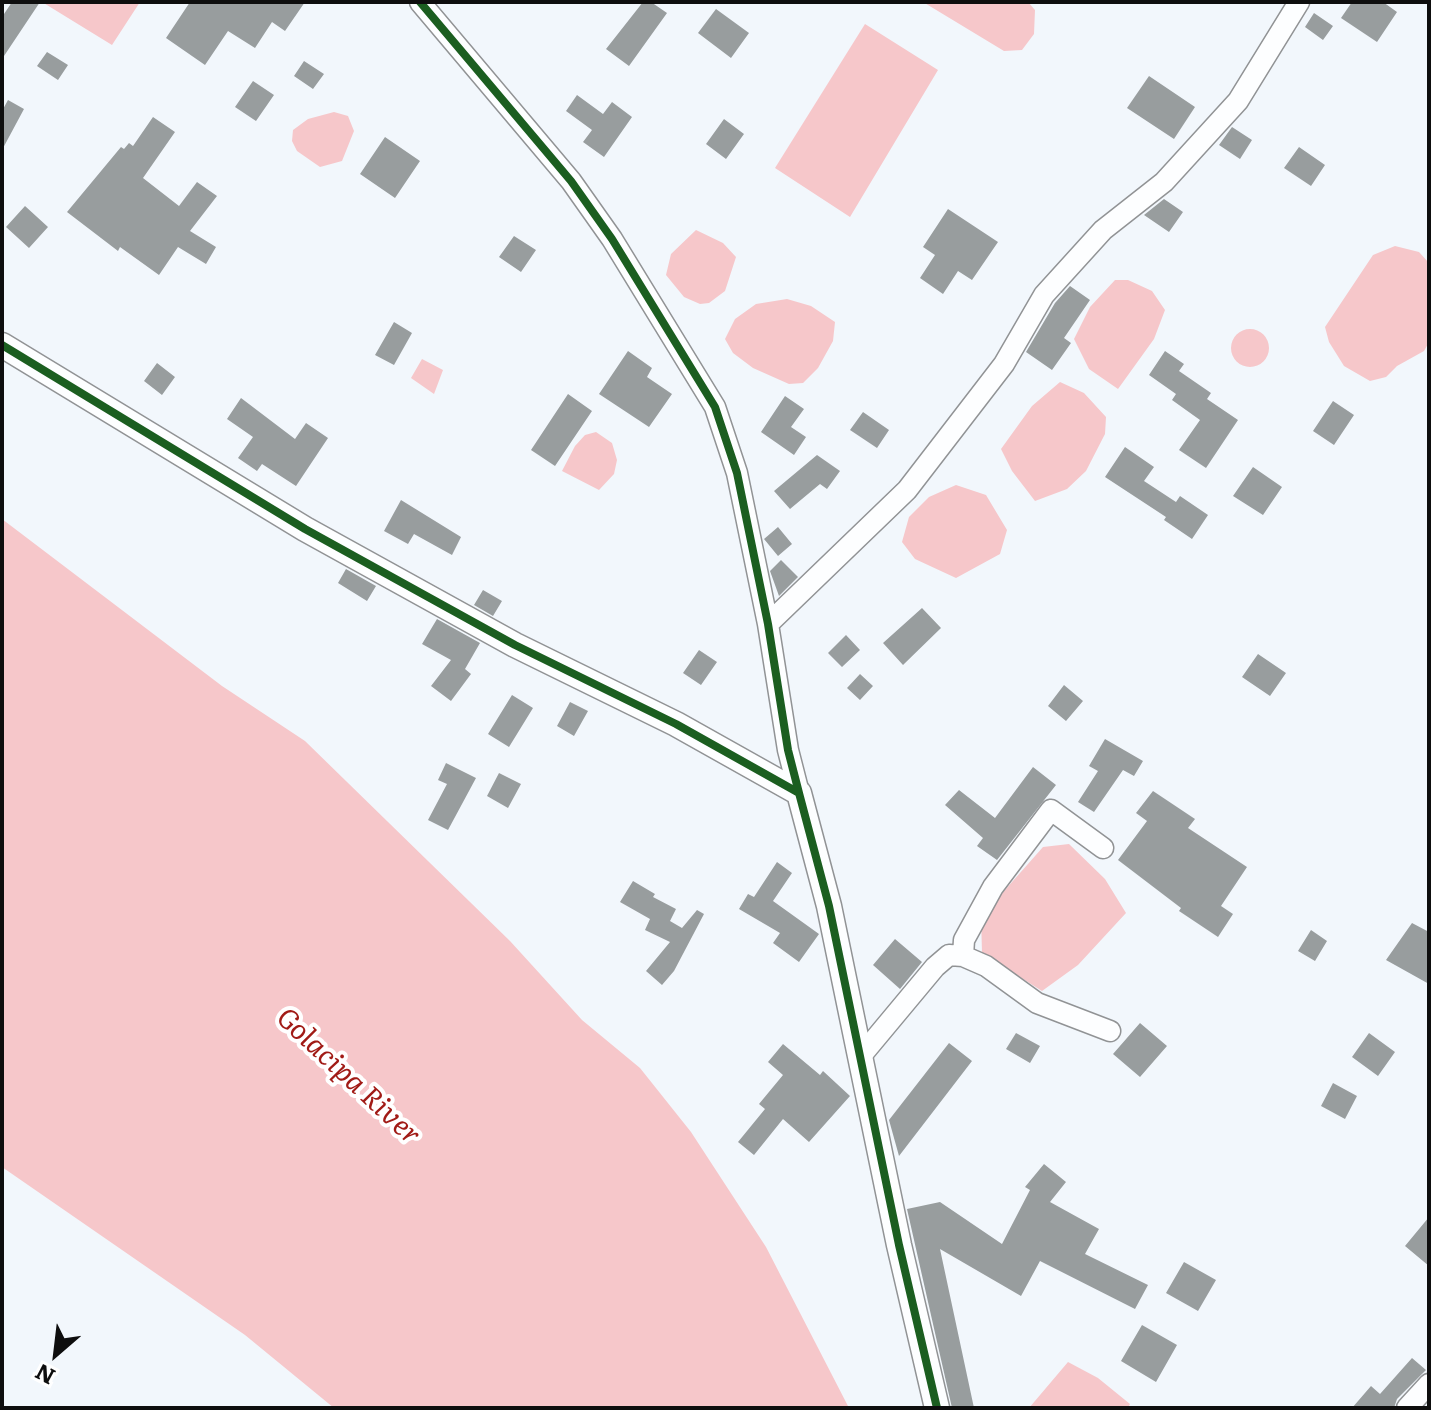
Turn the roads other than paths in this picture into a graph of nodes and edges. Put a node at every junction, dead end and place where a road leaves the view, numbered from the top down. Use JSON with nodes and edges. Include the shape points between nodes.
{"nodes":[{"id":1,"x":420,"y":2,"type":"edge"},
{"id":2,"x":1299,"y":2,"type":"edge"},
{"id":3,"x":2,"y":345,"type":"edge"},
{"id":4,"x":768,"y":624,"type":"junction"},
{"id":5,"x":799,"y":793,"type":"junction"},
{"id":6,"x":1103,"y":848,"type":"dead end"},
{"id":7,"x":963,"y":956,"type":"junction"},
{"id":8,"x":1110,"y":1031,"type":"dead end"},
{"id":9,"x":860,"y":1057,"type":"junction"},
{"id":10,"x":1429,"y":1384,"type":"edge"},
{"id":11,"x":937,"y":1408,"type":"edge"},
{"id":12,"x":1407,"y":1408,"type":"edge"}],
"edges":[{"from":1,"to":4,"type":"street","via":[[571,181],[715,407],[737,473]]},
{"from":2,"to":4,"type":"street","via":[[1238,101],[1164,182],[1103,230],[1044,295],[1004,364],[907,490]]},
{"from":3,"to":5,"type":"street","via":[[305,529]]},
{"from":4,"to":5,"type":"street"},
{"from":5,"to":9,"type":"street"},
{"from":6,"to":7,"type":"street","via":[[1051,810],[993,887],[964,940]]},
{"from":7,"to":8,"type":"street","via":[[1037,1003]]},
{"from":7,"to":9,"type":"street","via":[[949,955],[935,967]]},
{"from":9,"to":11,"type":"street"},
{"from":10,"to":12,"type":"street"}]}
